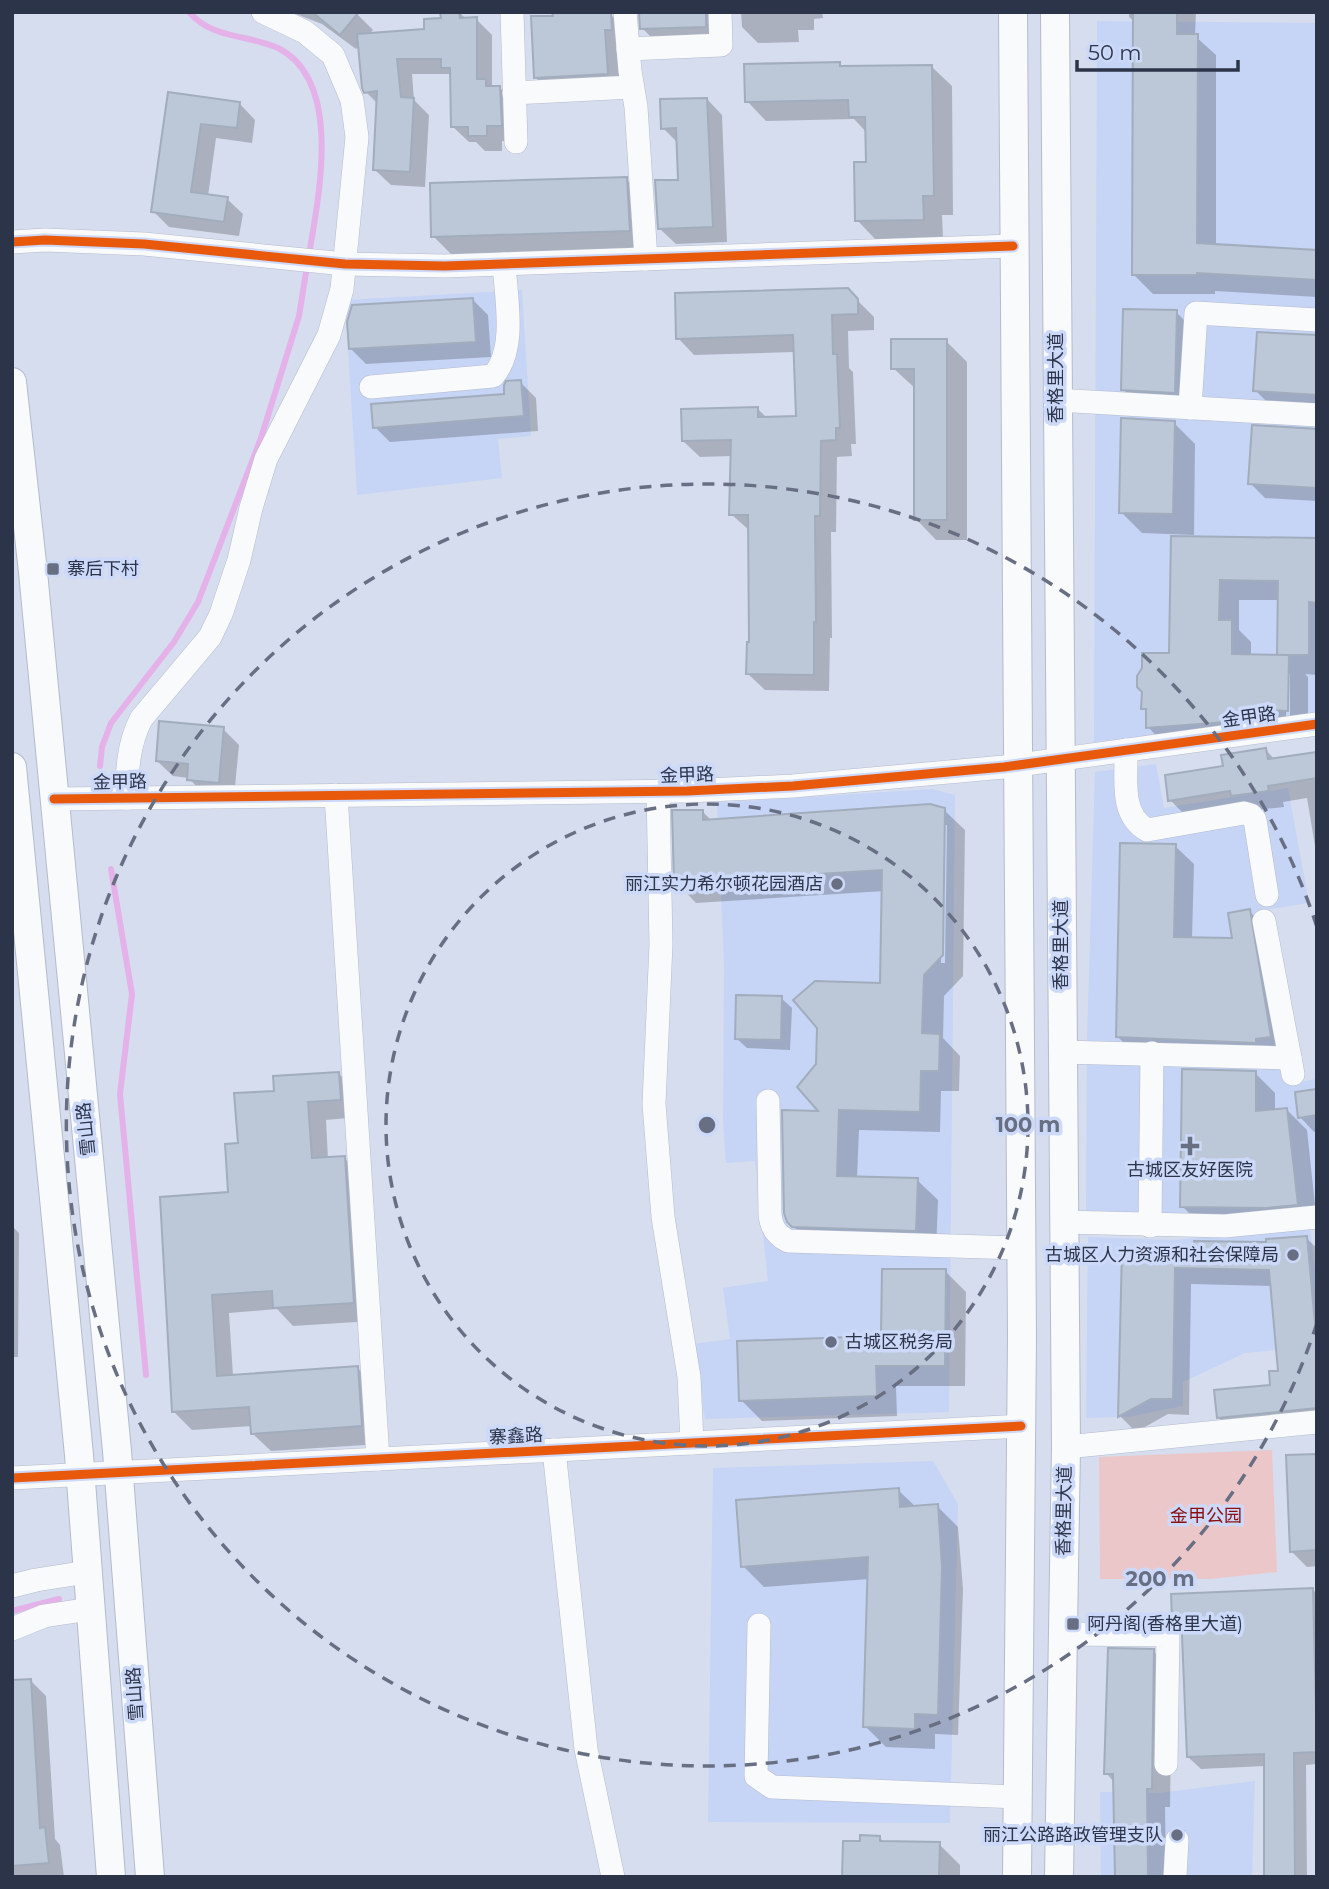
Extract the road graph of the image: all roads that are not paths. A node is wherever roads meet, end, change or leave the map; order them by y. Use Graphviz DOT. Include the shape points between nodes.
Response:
graph roads {
  1 [pos="263,12"];
  2 [pos="512,12"];
  3 [pos="625,12"];
  4 [pos="720,12"];
  5 [pos="1013,12"];
  6 [pos="1055,12"];
  7 [pos="628,48"];
  8 [pos="632,87"];
  9 [pos="514,93"];
  10 [pos="516,142"];
  11 [pos="12,242"];
  12 [pos="1013,246"];
  13 [pos="646,259"];
  14 [pos="345,264"];
  15 [pos="504,264"];
  16 [pos="1317,320"];
  17 [pos="12,382"];
  18 [pos="371,387"];
  19 [pos="1056,400"];
  20 [pos="1190,408"];
  21 [pos="1317,415"];
  22 [pos="1317,724"];
  23 [pos="1126,750"];
  24 [pos="1059,759"];
  25 [pos="1017,765"];
  26 [pos="12,767"];
  27 [pos="658,791"];
  28 [pos="336,795"];
  29 [pos="127,798"];
  30 [pos="54,799"];
  31 [pos="15,834"];
  32 [pos="1267,895"];
  33 [pos="1264,921"];
  34 [pos="1061,1052"];
  35 [pos="1152,1053"];
  36 [pos="768,1101"];
  37 [pos="1317,1217"];
  38 [pos="1063,1222"];
  39 [pos="1150,1226"];
  40 [pos="1021,1248"];
  41 [pos="1317,1422"];
  42 [pos="1021,1426"];
  43 [pos="692,1443"];
  44 [pos="1066,1447"];
  45 [pos="554,1450"];
  46 [pos="378,1459"];
  47 [pos="118,1472"];
  48 [pos="80,1474"];
  49 [pos="12,1478"];
  50 [pos="88,1572"];
  51 [pos="12,1586"];
  52 [pos="90,1609"];
  53 [pos="759,1625"];
  54 [pos="12,1629"];
  55 [pos="1061,1634"];
  56 [pos="1166,1765"];
  57 [pos="1018,1797"];
  58 [pos="1177,1840"];
  59 [pos="111,1877"];
  60 [pos="150,1877"];
  61 [pos="613,1877"];
  62 [pos="1017,1877"];
  63 [pos="1059,1877"];
  64 [pos="1175,1877"];
  1 -- 14 [label="street" via="289,22 334,54 352,100 357,136"];
  2 -- 9 [label="street"];
  3 -- 7 [label="street"];
  4 -- 7 [label="street" via="722,45"];
  5 -- 12 [label="main road"];
  6 -- 19 [label="main road, 香格里大道"];
  7 -- 8 [label="street"];
  8 -- 9 [label="street"];
  8 -- 13 [label="street"];
  9 -- 10 [label="street"];
  11 -- 14 [label="street" via="144,244"];
  12 -- 13 [label="street"];
  12 -- 25 [label="main road"];
  13 -- 15 [label="street"];
  14 -- 15 [label="street"];
  14 -- 29 [label="street" via="329,335 266,459 239,560 210,637 136,729 129,752"];
  15 -- 18 [label="street" via="508,342 493,376"];
  16 -- 20 [label="street" via="1196,313"];
  17 -- 30 [label="main road, 雪山路"];
  19 -- 20 [label="street"];
  19 -- 24 [label="main road, 香格里大道"];
  20 -- 21 [label="street"];
  22 -- 23 [label="street, 金甲路"];
  23 -- 24 [label="street, 金甲路"];
  23 -- 32 [label="street" via="1128,810 1147,830 1251,815"];
  24 -- 25 [label="street, 金甲路"];
  24 -- 34 [label="main road, 香格里大道"];
  25 -- 27 [label="street, 金甲路" via="793,786"];
  25 -- 40 [label="main road"];
  26 -- 31 [label="main road"];
  27 -- 28 [label="street, 金甲路"];
  27 -- 43 [label="street" via="661,944 654,1104 663,1217 689,1377"];
  28 -- 29 [label="street, 金甲路"];
  28 -- 46 [label="street"];
  29 -- 30 [label="street, 金甲路"];
  30 -- 47 [label="main road, 雪山路"];
  31 -- 48 [label="main road"];
  33 -- 35 [label="street" via="1292,1065"];
  34 -- 35 [label="street"];
  34 -- 38 [label="main road, 香格里大道"];
  35 -- 39 [label="street"];
  36 -- 40 [label="street" via="770,1214 782,1238"];
  37 -- 39 [label="street" via="1225,1226"];
  38 -- 39 [label="street"];
  38 -- 44 [label="main road, 香格里大道"];
  40 -- 42 [label="main road"];
  41 -- 44 [label="street"];
  42 -- 43 [label="street, 寨鑫路"];
  42 -- 57 [label="main road"];
  43 -- 45 [label="street, 寨鑫路"];
  44 -- 55 [label="main road, 香格里大道"];
  45 -- 46 [label="street, 寨鑫路"];
  45 -- 61 [label="street" via="586,1749"];
  46 -- 47 [label="street, 寨鑫路"];
  47 -- 48 [label="street, 寨鑫路"];
  47 -- 60 [label="main road, 雪山路"];
  48 -- 49 [label="street, 寨鑫路"];
  48 -- 50 [label="main road"];
  50 -- 51 [label="street"];
  50 -- 52 [label="main road"];
  52 -- 54 [label="street" via="44,1616"];
  52 -- 59 [label="main road"];
  53 -- 57 [label="street" via="755,1776 772,1787"];
  55 -- 56 [label="street" via="1168,1635"];
  55 -- 63 [label="main road, 香格里大道"];
  57 -- 62 [label="main road"];
  58 -- 64 [label="street"];
}
